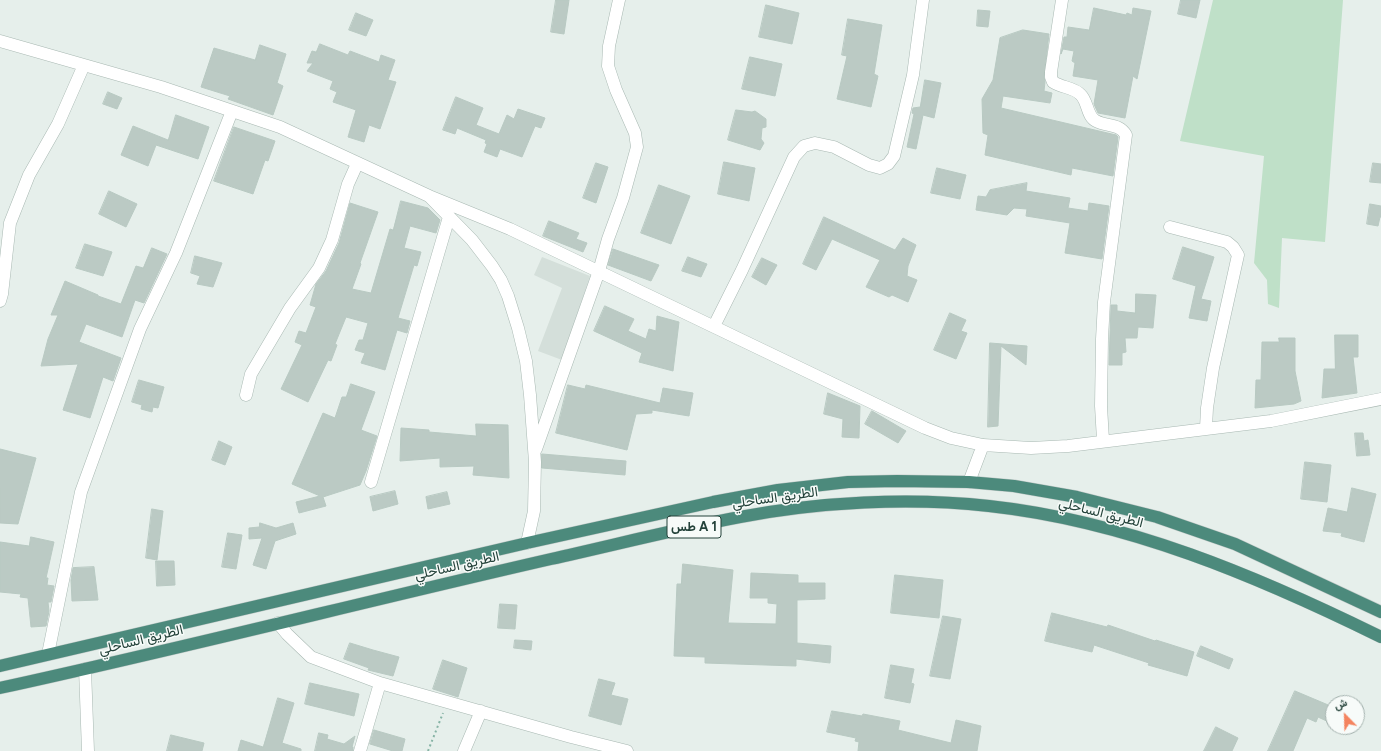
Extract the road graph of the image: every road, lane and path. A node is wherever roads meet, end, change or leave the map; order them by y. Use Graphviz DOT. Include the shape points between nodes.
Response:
graph roads {
  1 [pos="619,0"];
  2 [pos="923,0"];
  3 [pos="1062,0"];
  4 [pos="0,41"];
  5 [pos="84,65"];
  6 [pos="232,111"];
  7 [pos="357,164"];
  8 [pos="429,196"];
  9 [pos="449,216"];
  10 [pos="1170,227"];
  11 [pos="599,271"];
  12 [pos="0,301"];
  13 [pos="714,326"];
  14 [pos="246,395"];
  15 [pos="1381,399"];
  16 [pos="1206,428"];
  17 [pos="1103,440"];
  18 [pos="983,445"];
  19 [pos="535,454"];
  20 [pos="371,482"];
  21 [pos="969,482"];
  22 [pos="527,543"];
  23 [pos="1381,612"];
  24 [pos="278,623"];
  25 [pos="1381,637"];
  26 [pos="48,654"];
  27 [pos="0,666"];
  28 [pos="85,670"];
  29 [pos="380,683"];
  30 [pos="0,688"];
  31 [pos="447,701"];
  32 [pos="481,711"];
  33 [pos="608,749"];
  34 [pos="88,751"];
  35 [pos="360,751"];
  36 [pos="428,751"];
  37 [pos="464,751"];
  38 [pos="627,751"];
  1 -- 11 [label="street" via="609,46 608,66 635,133 636,147"];
  2 -- 13 [label="street" via="913,75 894,156 888,164 880,168 834,147 815,143 804,146 794,157"];
  3 -- 17 [label="street" via="1051,72 1053,82 1081,94 1094,121 1120,127 1126,135 1104,310 1101,406"];
  4 -- 5 [label="street"];
  5 -- 6 [label="street"];
  5 -- 12 [label="street" via="58,124 29,175 10,223"];
  6 -- 7 [label="street" via="280,127"];
  6 -- 26 [label="street" via="176,253 140,329 81,492"];
  7 -- 8 [label="street"];
  7 -- 14 [label="street" via="348,184 332,240 319,268 290,308 260,357 251,374"];
  8 -- 9 [label="street"];
  8 -- 11 [label="street" via="510,229"];
  9 -- 19 [label="street" via="492,266 508,296 526,361"];
  9 -- 20 [label="street"];
  10 -- 16 [label="street" via="1227,242 1238,255 1213,368"];
  11 -- 13 [label="street"];
  11 -- 19 [label="street"];
  13 -- 18 [label="street" via="925,428 951,438"];
  15 -- 16 [label="street" via="1271,421"];
  16 -- 17 [label="street"];
  17 -- 18 [label="street" via="1068,446 1031,448"];
  18 -- 21 [label="street"];
  19 -- 22 [label="street" via="534,512"];
  21 -- 22 [label="highway, الطريق الساحلي / طس A 1" via="848,482 778,490"];
  21 -- 23 [label="highway, الطريق الساحلي / طس A 1" via="1014,486 1077,497 1158,517 1235,544"];
  22 -- 26 [label="highway, الطريق الساحلي / طس A 1"];
  24 -- 25 [label="highway, الطريق الساحلي / طس A 1" via="741,517 812,507 925,502 1011,508 1082,521 1126,533 1275,586"];
  24 -- 28 [label="highway, الطريق الساحلي / طس A 1"];
  24 -- 29 [label="street" via="311,657"];
  26 -- 27 [label="highway, الطريق الساحلي / طس A 1"];
  28 -- 30 [label="highway, الطريق الساحلي / طس A 1"];
  28 -- 34 [label="street"];
  29 -- 31 [label="street"];
  29 -- 35 [label="street"];
  31 -- 32 [label="street"];
  31 -- 36 [label="path"];
  32 -- 33 [label="street"];
  32 -- 37 [label="street"];
  33 -- 38 [label="street"];
}
